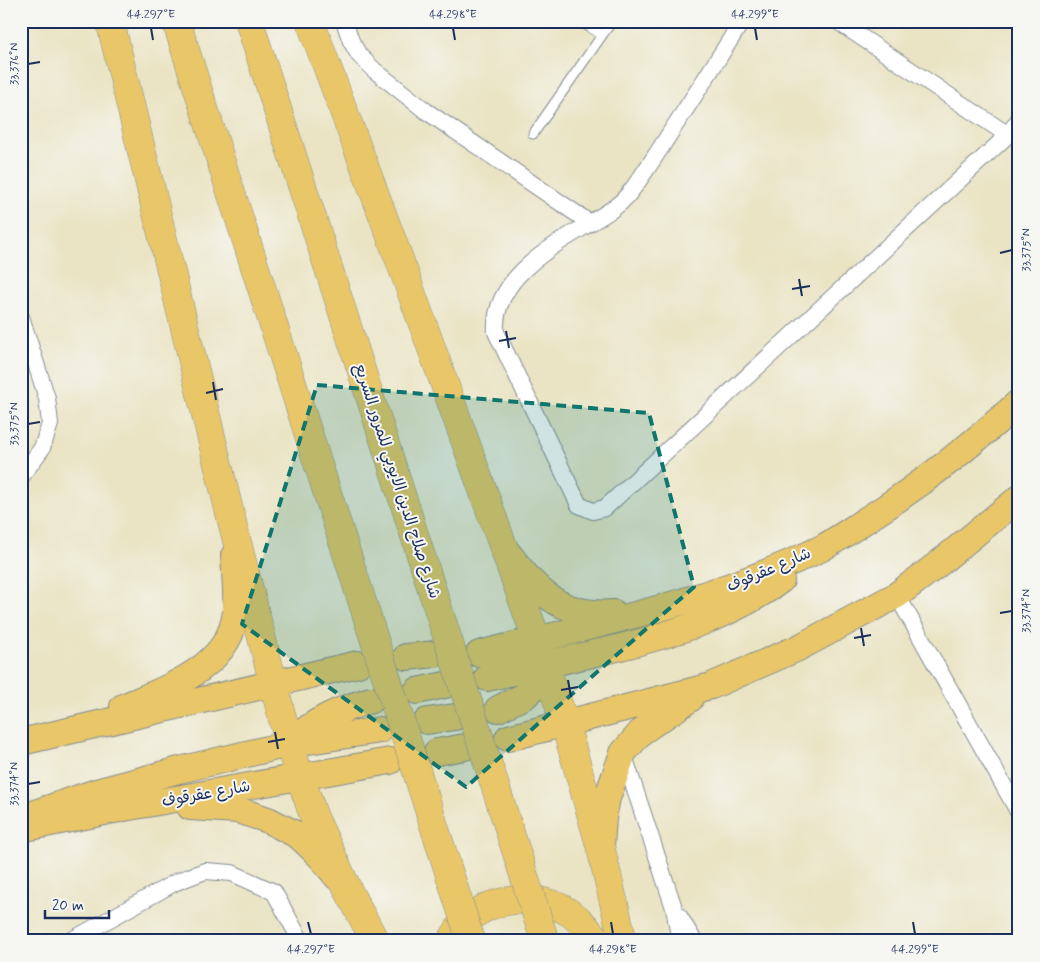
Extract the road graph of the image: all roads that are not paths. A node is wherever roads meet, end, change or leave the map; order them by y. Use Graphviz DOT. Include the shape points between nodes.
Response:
graph roads {
  1 [pos="110,21"];
  2 [pos="176,21"];
  3 [pos="249,21"];
  4 [pos="310,21"];
  5 [pos="344,21"];
  6 [pos="580,21"];
  7 [pos="612,21"];
  8 [pos="742,21"];
  9 [pos="836,21"];
  10 [pos="602,35"];
  11 [pos="1019,119"];
  12 [pos="533,134"];
  13 [pos="1008,136"];
  14 [pos="590,223"];
  15 [pos="21,317"];
  16 [pos="1019,402"];
  17 [pos="21,477"];
  18 [pos="1019,498"];
  19 [pos="232,518"];
  20 [pos="823,547"];
  21 [pos="504,548"];
  22 [pos="897,594"];
  23 [pos="657,609"];
  24 [pos="541,652"];
  25 [pos="435,654"];
  26 [pos="406,657"];
  27 [pos="358,664"];
  28 [pos="483,666"];
  29 [pos="274,684"];
  30 [pos="445,685"];
  31 [pos="711,686"];
  32 [pos="417,691"];
  33 [pos="371,700"];
  34 [pos="498,709"];
  35 [pos="455,717"];
  36 [pos="428,721"];
  37 [pos="565,724"];
  38 [pos="380,730"];
  39 [pos="57,734"];
  40 [pos="508,738"];
  41 [pos="21,742"];
  42 [pos="289,744"];
  43 [pos="465,747"];
  44 [pos="437,752"];
  45 [pos="622,753"];
  46 [pos="390,761"];
  47 [pos="299,777"];
  48 [pos="124,808"];
  49 [pos="1019,813"];
  50 [pos="21,818"];
  51 [pos="21,829"];
  52 [pos="601,850"];
  53 [pos="349,892"];
  54 [pos="674,908"];
  55 [pos="70,941"];
  56 [pos="301,941"];
  57 [pos="375,941"];
  58 [pos="452,941"];
  59 [pos="472,941"];
  60 [pos="545,941"];
  61 [pos="597,941"];
  62 [pos="623,941"];
  63 [pos="680,941"];
  64 [pos="694,941"];
  1 -- 19 [label="highway"];
  2 -- 59 [label="highway, bridge"];
  3 -- 60 [label="highway, شارع صلاح الدين الايوبي للمرور السريع, bridge"];
  4 -- 21 [label="highway"];
  5 -- 14 [label="street" via="351,42 374,70 426,111"];
  6 -- 10 [label="lane"];
  7 -- 10 [label="lane"];
  8 -- 14 [label="street" via="626,197"];
  9 -- 13 [label="street"];
  10 -- 12 [label="lane"];
  11 -- 13 [label="street"];
  13 -- 14 [label="street" via="605,508 592,511 579,505 496,332 495,321 502,299 520,273 550,248"];
  15 -- 17 [label="street" via="47,398 50,424 42,448"];
  16 -- 20 [label="main road, شارع عقرقوف" via="980,438 896,501"];
  18 -- 22 [label="main road" via="937,566"];
  19 -- 29 [label="highway"];
  19 -- 39 [label="main road" via="236,611 232,630 223,646 193,674"];
  20 -- 23 [label="main road, شارع عقرقوف" via="747,581"];
  20 -- 24 [label="main road" via="766,591 724,614 649,639"];
  21 -- 23 [label="main road" via="529,580 567,608 590,613"];
  21 -- 24 [label="highway"];
  22 -- 31 [label="main road" via="798,648"];
  22 -- 49 [label="street"];
  23 -- 24 [label="main road, شارع عقرقوف"];
  24 -- 28 [label="main road"];
  24 -- 34 [label="main road" via="543,678 526,695"];
  24 -- 37 [label="highway"];
  25 -- 26 [label="main road"];
  27 -- 29 [label="main road"];
  29 -- 39 [label="main road"];
  29 -- 42 [label="highway"];
  30 -- 32 [label="main road"];
  31 -- 37 [label="main road"];
  31 -- 45 [label="main road" via="641,732"];
  33 -- 42 [label="main road" via="321,719"];
  35 -- 36 [label="main road"];
  37 -- 40 [label="main road"];
  37 -- 52 [label="highway"];
  38 -- 42 [label="main road"];
  39 -- 41 [label="main road"];
  42 -- 47 [label="highway"];
  42 -- 50 [label="main road" via="96,792"];
  43 -- 44 [label="main road"];
  45 -- 52 [label="main road" via="605,804"];
  45 -- 54 [label="street"];
  46 -- 47 [label="main road, شارع عقرقوف"];
  47 -- 48 [label="main road, شارع عقرقوف"];
  47 -- 53 [label="highway"];
  48 -- 51 [label="main road, شارع عقرقوف"];
  48 -- 53 [label="main road" via="202,806 238,810 268,820 299,836"];
  52 -- 62 [label="highway"];
  53 -- 57 [label="highway"];
  54 -- 63 [label="street"];
  54 -- 64 [label="street"];
  55 -- 56 [label="street" via="176,882 205,871 232,873 274,892"];
  58 -- 61 [label="highway" via="462,924 479,911 522,899 552,904 570,913"];
}
